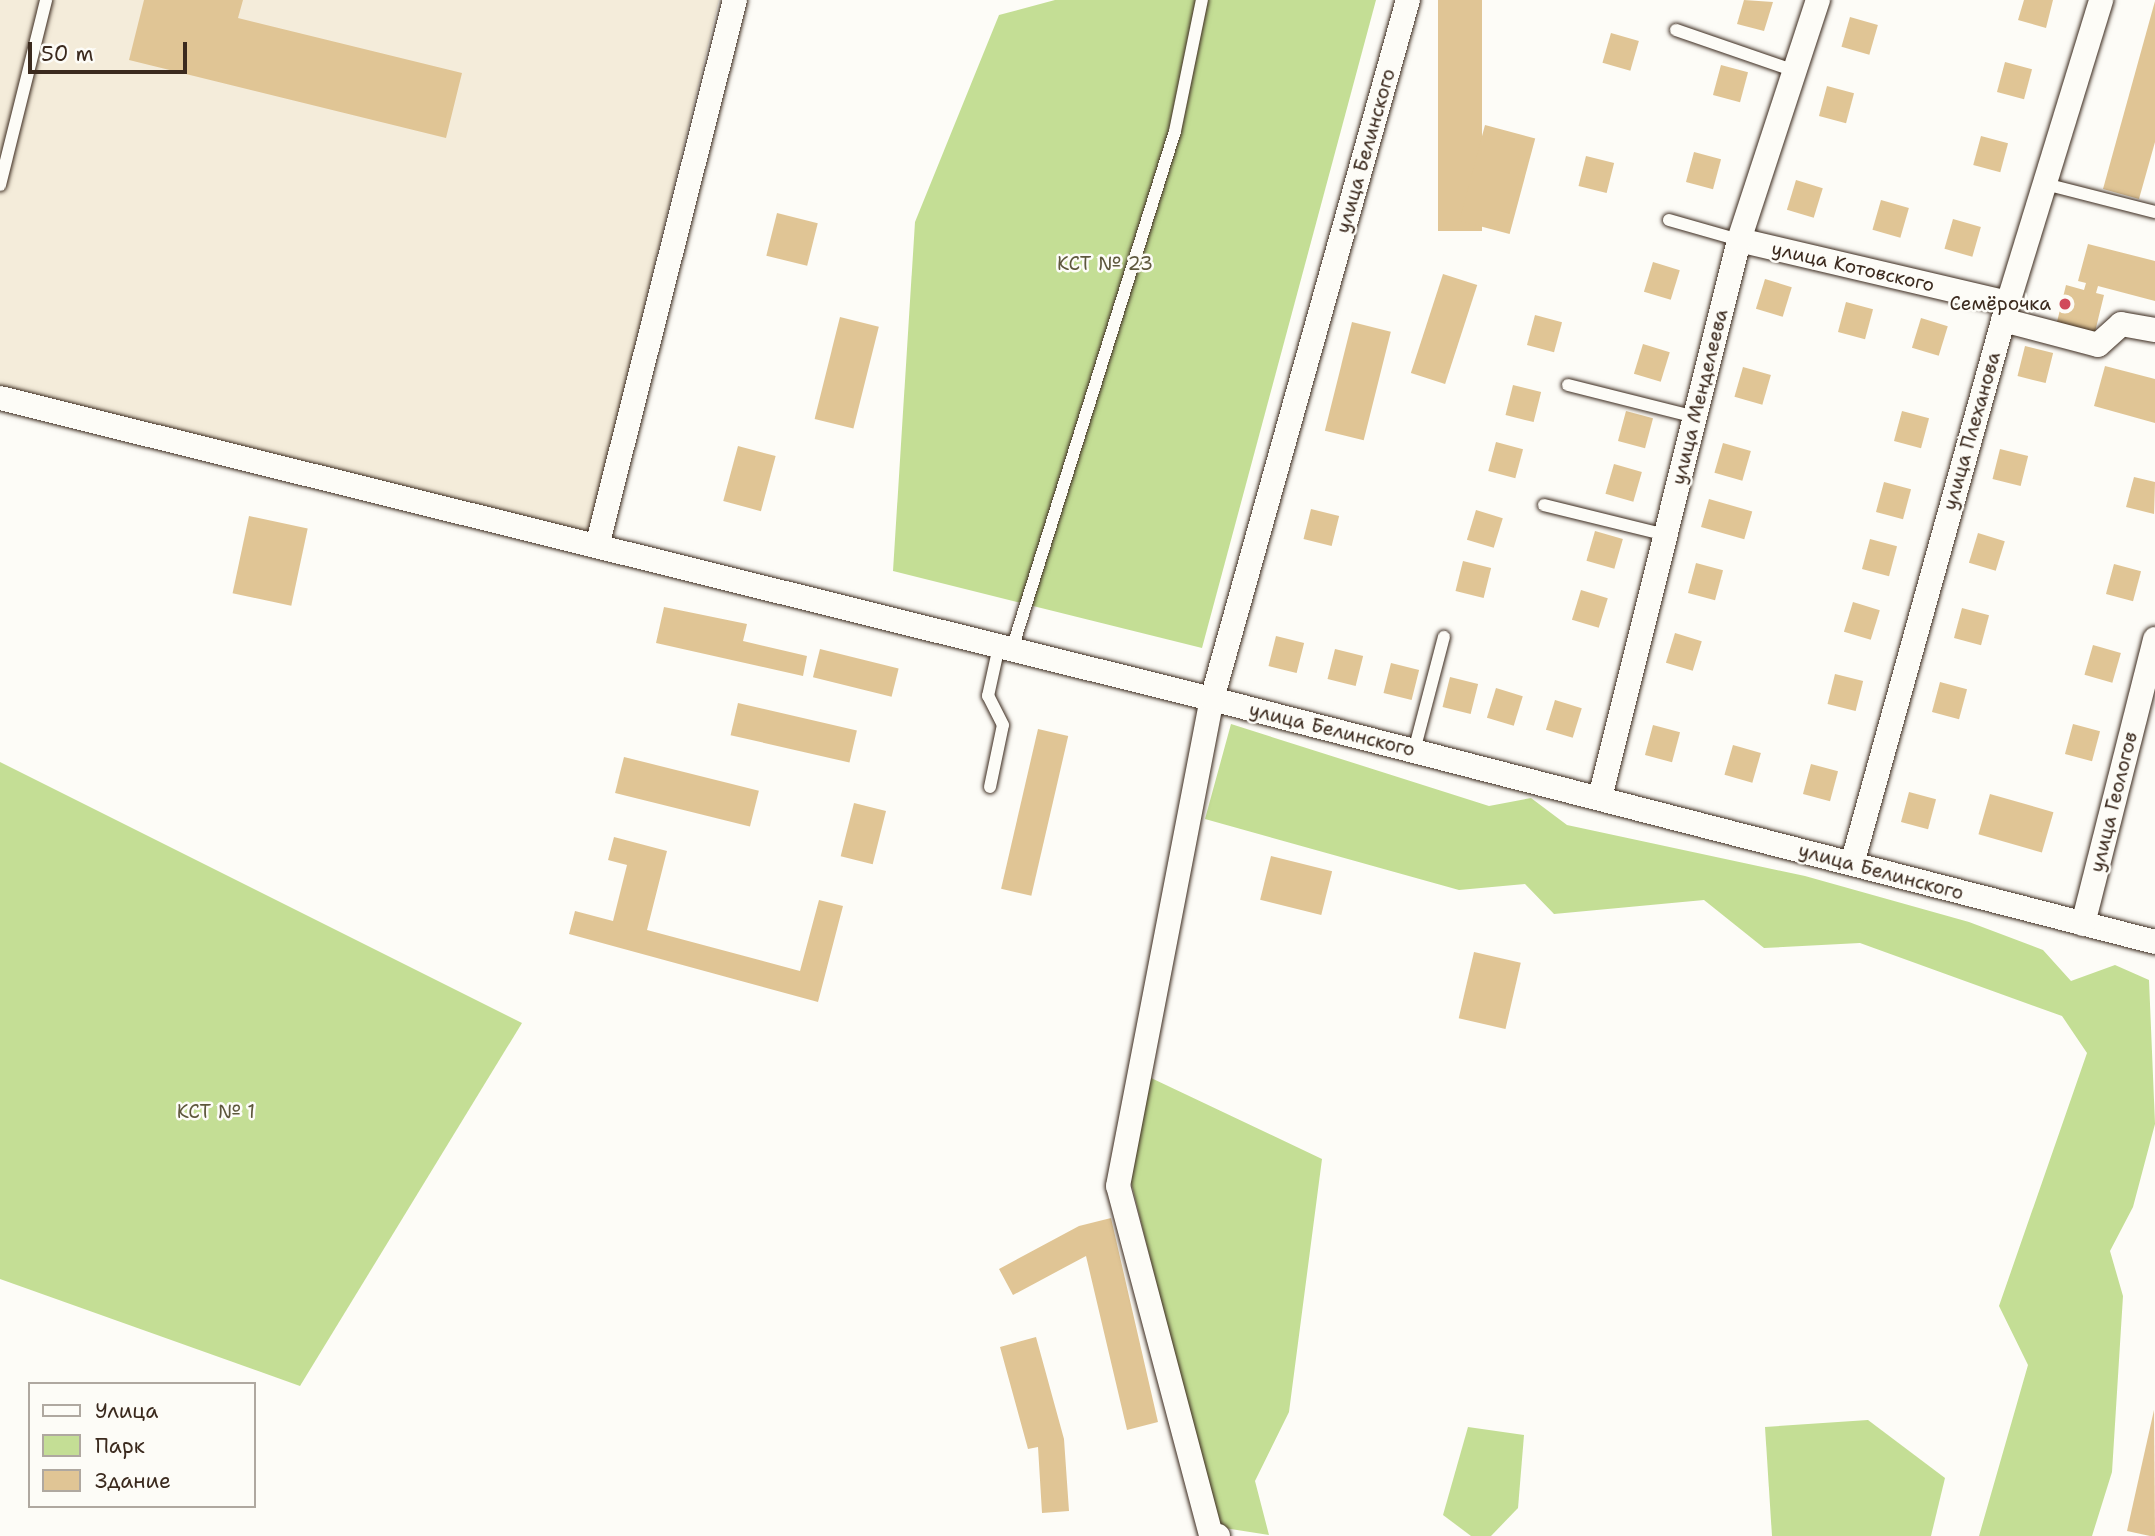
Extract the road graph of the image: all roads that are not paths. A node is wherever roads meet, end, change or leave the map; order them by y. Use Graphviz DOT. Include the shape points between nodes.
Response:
graph roads {
  1 [pos="46,0"];
  2 [pos="735,0"];
  3 [pos="1202,0"];
  4 [pos="1408,0"];
  5 [pos="1818,0"];
  6 [pos="2101,0"];
  7 [pos="1676,30"];
  8 [pos="1795,71"];
  9 [pos="2045,184"];
  10 [pos="0,185"];
  11 [pos="2155,212"];
  12 [pos="1669,220"];
  13 [pos="1739,240"];
  14 [pos="2006,312"];
  15 [pos="2155,330"];
  16 [pos="1568,385"];
  17 [pos="0,398"];
  18 [pos="1695,417"];
  19 [pos="1544,505"];
  20 [pos="1666,535"];
  21 [pos="597,546"];
  22 [pos="1444,637"];
  23 [pos="2155,639"];
  24 [pos="1005,647"];
  25 [pos="1212,699"];
  26 [pos="1414,751"];
  27 [pos="990,787"];
  28 [pos="1600,798"];
  29 [pos="1852,864"];
  30 [pos="2083,924"];
  31 [pos="2155,942"];
  32 [pos="1214,1535"];
  1 -- 10 [label="lane"];
  2 -- 21 [label="street"];
  3 -- 24 [label="lane" via="1175,131"];
  4 -- 25 [label="street, улица Белинского"];
  5 -- 8 [label="street, улица Менделеева"];
  6 -- 9 [label="street, улица Плеханова"];
  7 -- 8 [label="lane"];
  8 -- 13 [label="street, улица Менделеева"];
  9 -- 11 [label="lane"];
  9 -- 14 [label="street, улица Плеханова"];
  12 -- 13 [label="lane"];
  13 -- 14 [label="street, улица Котовского"];
  13 -- 18 [label="street, улица Менделеева"];
  14 -- 15 [label="street, улица Котовского" via="2098,345 2121,324"];
  14 -- 29 [label="street, улица Плеханова"];
  16 -- 18 [label="lane"];
  17 -- 21 [label="street"];
  18 -- 20 [label="street, улица Менделеева"];
  19 -- 20 [label="lane"];
  20 -- 28 [label="street, улица Менделеева"];
  21 -- 24 [label="street"];
  22 -- 26 [label="lane"];
  23 -- 30 [label="street, улица Геологов"];
  24 -- 25 [label="street"];
  24 -- 27 [label="lane" via="988,696 1003,725"];
  25 -- 26 [label="street, улица Белинского"];
  25 -- 32 [label="street" via="1118,1186"];
  26 -- 28 [label="street, улица Белинского"];
  28 -- 29 [label="street, улица Белинского"];
  29 -- 30 [label="street, улица Белинского"];
  30 -- 31 [label="street, улица Белинского"];
}
